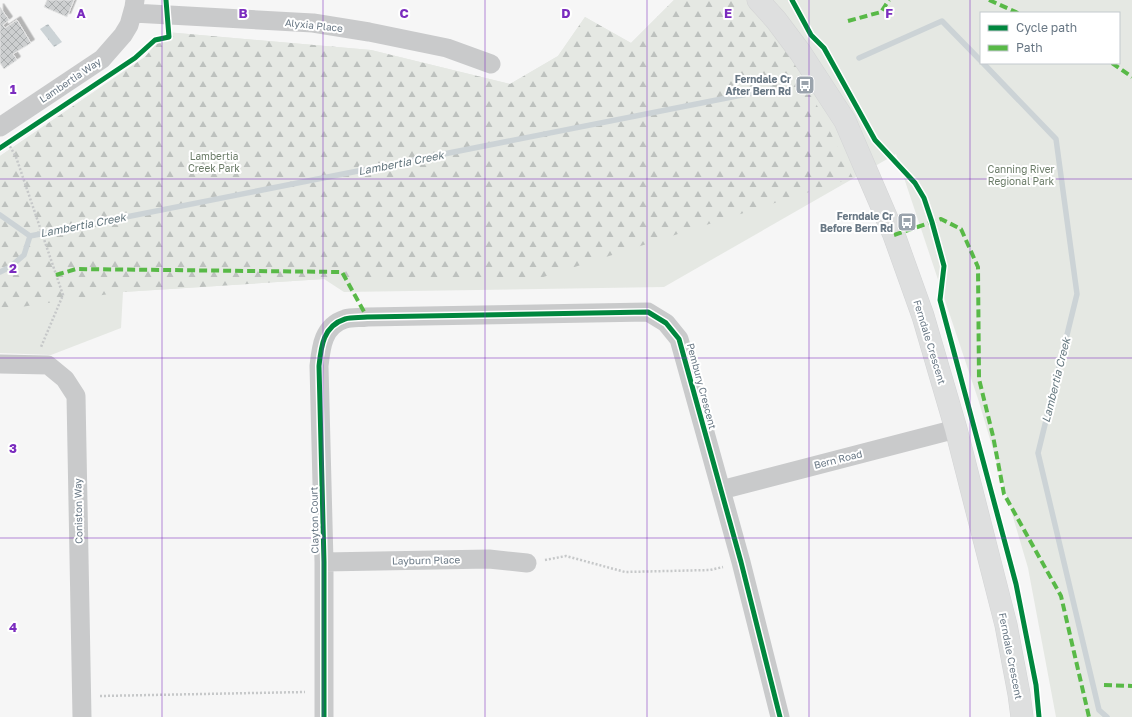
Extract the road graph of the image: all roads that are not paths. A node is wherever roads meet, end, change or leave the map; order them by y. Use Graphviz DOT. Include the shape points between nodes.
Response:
graph roads {
  1 [pos="758,0"];
  2 [pos="134,7"];
  3 [pos="491,64"];
  4 [pos="6,138"];
  5 [pos="332,326"];
  6 [pos="0,364"];
  7 [pos="956,429"];
  8 [pos="721,490"];
  9 [pos="324,562"];
  10 [pos="527,563"];
  11 [pos="82,717"];
  12 [pos="324,717"];
  13 [pos="780,717"];
  14 [pos="1022,717"];
  1 -- 7 [label="street, Ferndale Crescent" via="800,52 845,121 894,235 923,316"];
  2 -- 3 [label="street, Alyxia Place" via="313,24 369,32 447,48"];
  2 -- 4 [label="street, Lambertia Way" via="123,35 102,60"];
  5 -- 8 [label="street, Pembury Crescent" via="345,320 367,317 648,312 666,323 679,339"];
  5 -- 9 [label="street, Clayton Court" via="324,336 319,366"];
  6 -- 11 [label="street, Coniston Way" via="48,365 65,379 76,396"];
  7 -- 8 [label="street, Bern Road"];
  7 -- 14 [label="street, Ferndale Crescent" via="1006,625"];
  8 -- 13 [label="street, Pembury Crescent"];
  9 -- 10 [label="street, Layburn Place" via="489,559"];
  9 -- 12 [label="street, Clayton Court"];
}
